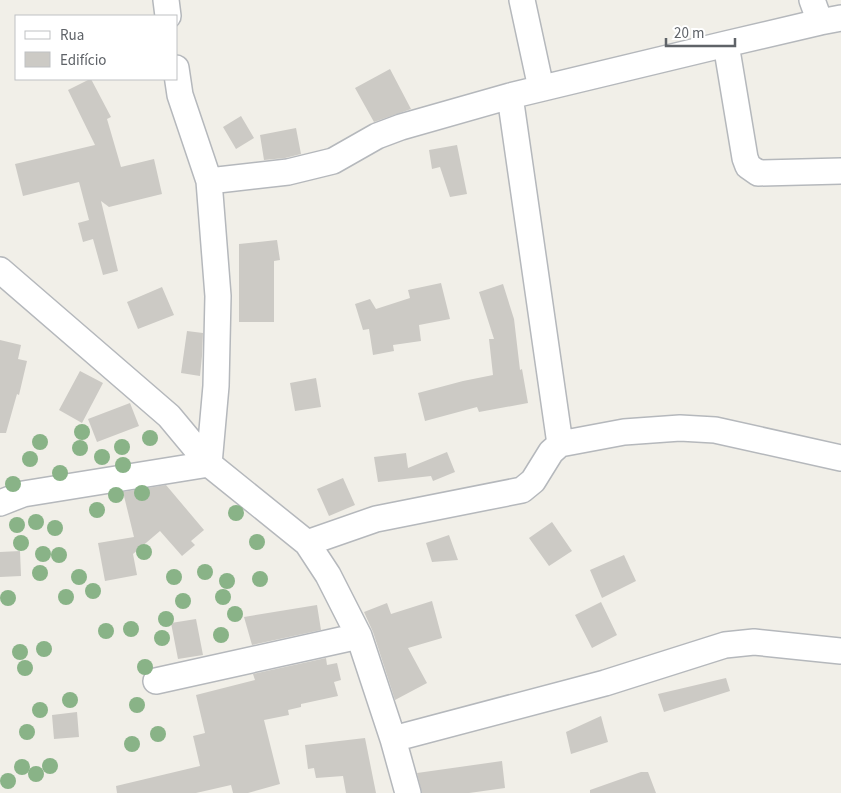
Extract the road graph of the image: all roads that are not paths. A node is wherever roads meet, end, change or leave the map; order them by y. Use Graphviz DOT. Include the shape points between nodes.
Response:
graph roads {
  1 [pos="166,0"];
  2 [pos="522,0"];
  3 [pos="824,13"];
  4 [pos="168,15"];
  5 [pos="726,44"];
  6 [pos="178,80"];
  7 [pos="542,88"];
  8 [pos="510,96"];
  9 [pos="841,172"];
  10 [pos="209,181"];
  11 [pos="0,270"];
  12 [pos="560,444"];
  13 [pos="841,458"];
  14 [pos="209,464"];
  15 [pos="0,503"];
  16 [pos="306,543"];
  17 [pos="359,636"];
  18 [pos="841,651"];
  19 [pos="156,680"];
  20 [pos="392,739"];
  21 [pos="408,793"];
  1 -- 4 [label="street"];
  2 -- 7 [label="street"];
  3 -- 5 [label="street"];
  5 -- 7 [label="street"];
  5 -- 9 [label="street" via="748,166 758,173"];
  6 -- 10 [label="street" via="180,96"];
  7 -- 8 [label="street"];
  8 -- 10 [label="street" via="401,127 377,136 333,161 288,172"];
  8 -- 12 [label="street"];
  10 -- 14 [label="street" via="218,296 216,386"];
  11 -- 14 [label="street" via="169,416"];
  12 -- 13 [label="street" via="624,432 680,428 714,430"];
  12 -- 16 [label="street" via="551,452 533,481 522,490 376,519"];
  14 -- 15 [label="street" via="23,494"];
  14 -- 16 [label="street"];
  16 -- 17 [label="street" via="328,575"];
  17 -- 19 [label="street"];
  17 -- 20 [label="street"];
  18 -- 20 [label="street" via="754,642 725,645 605,683"];
  20 -- 21 [label="street"];
}
